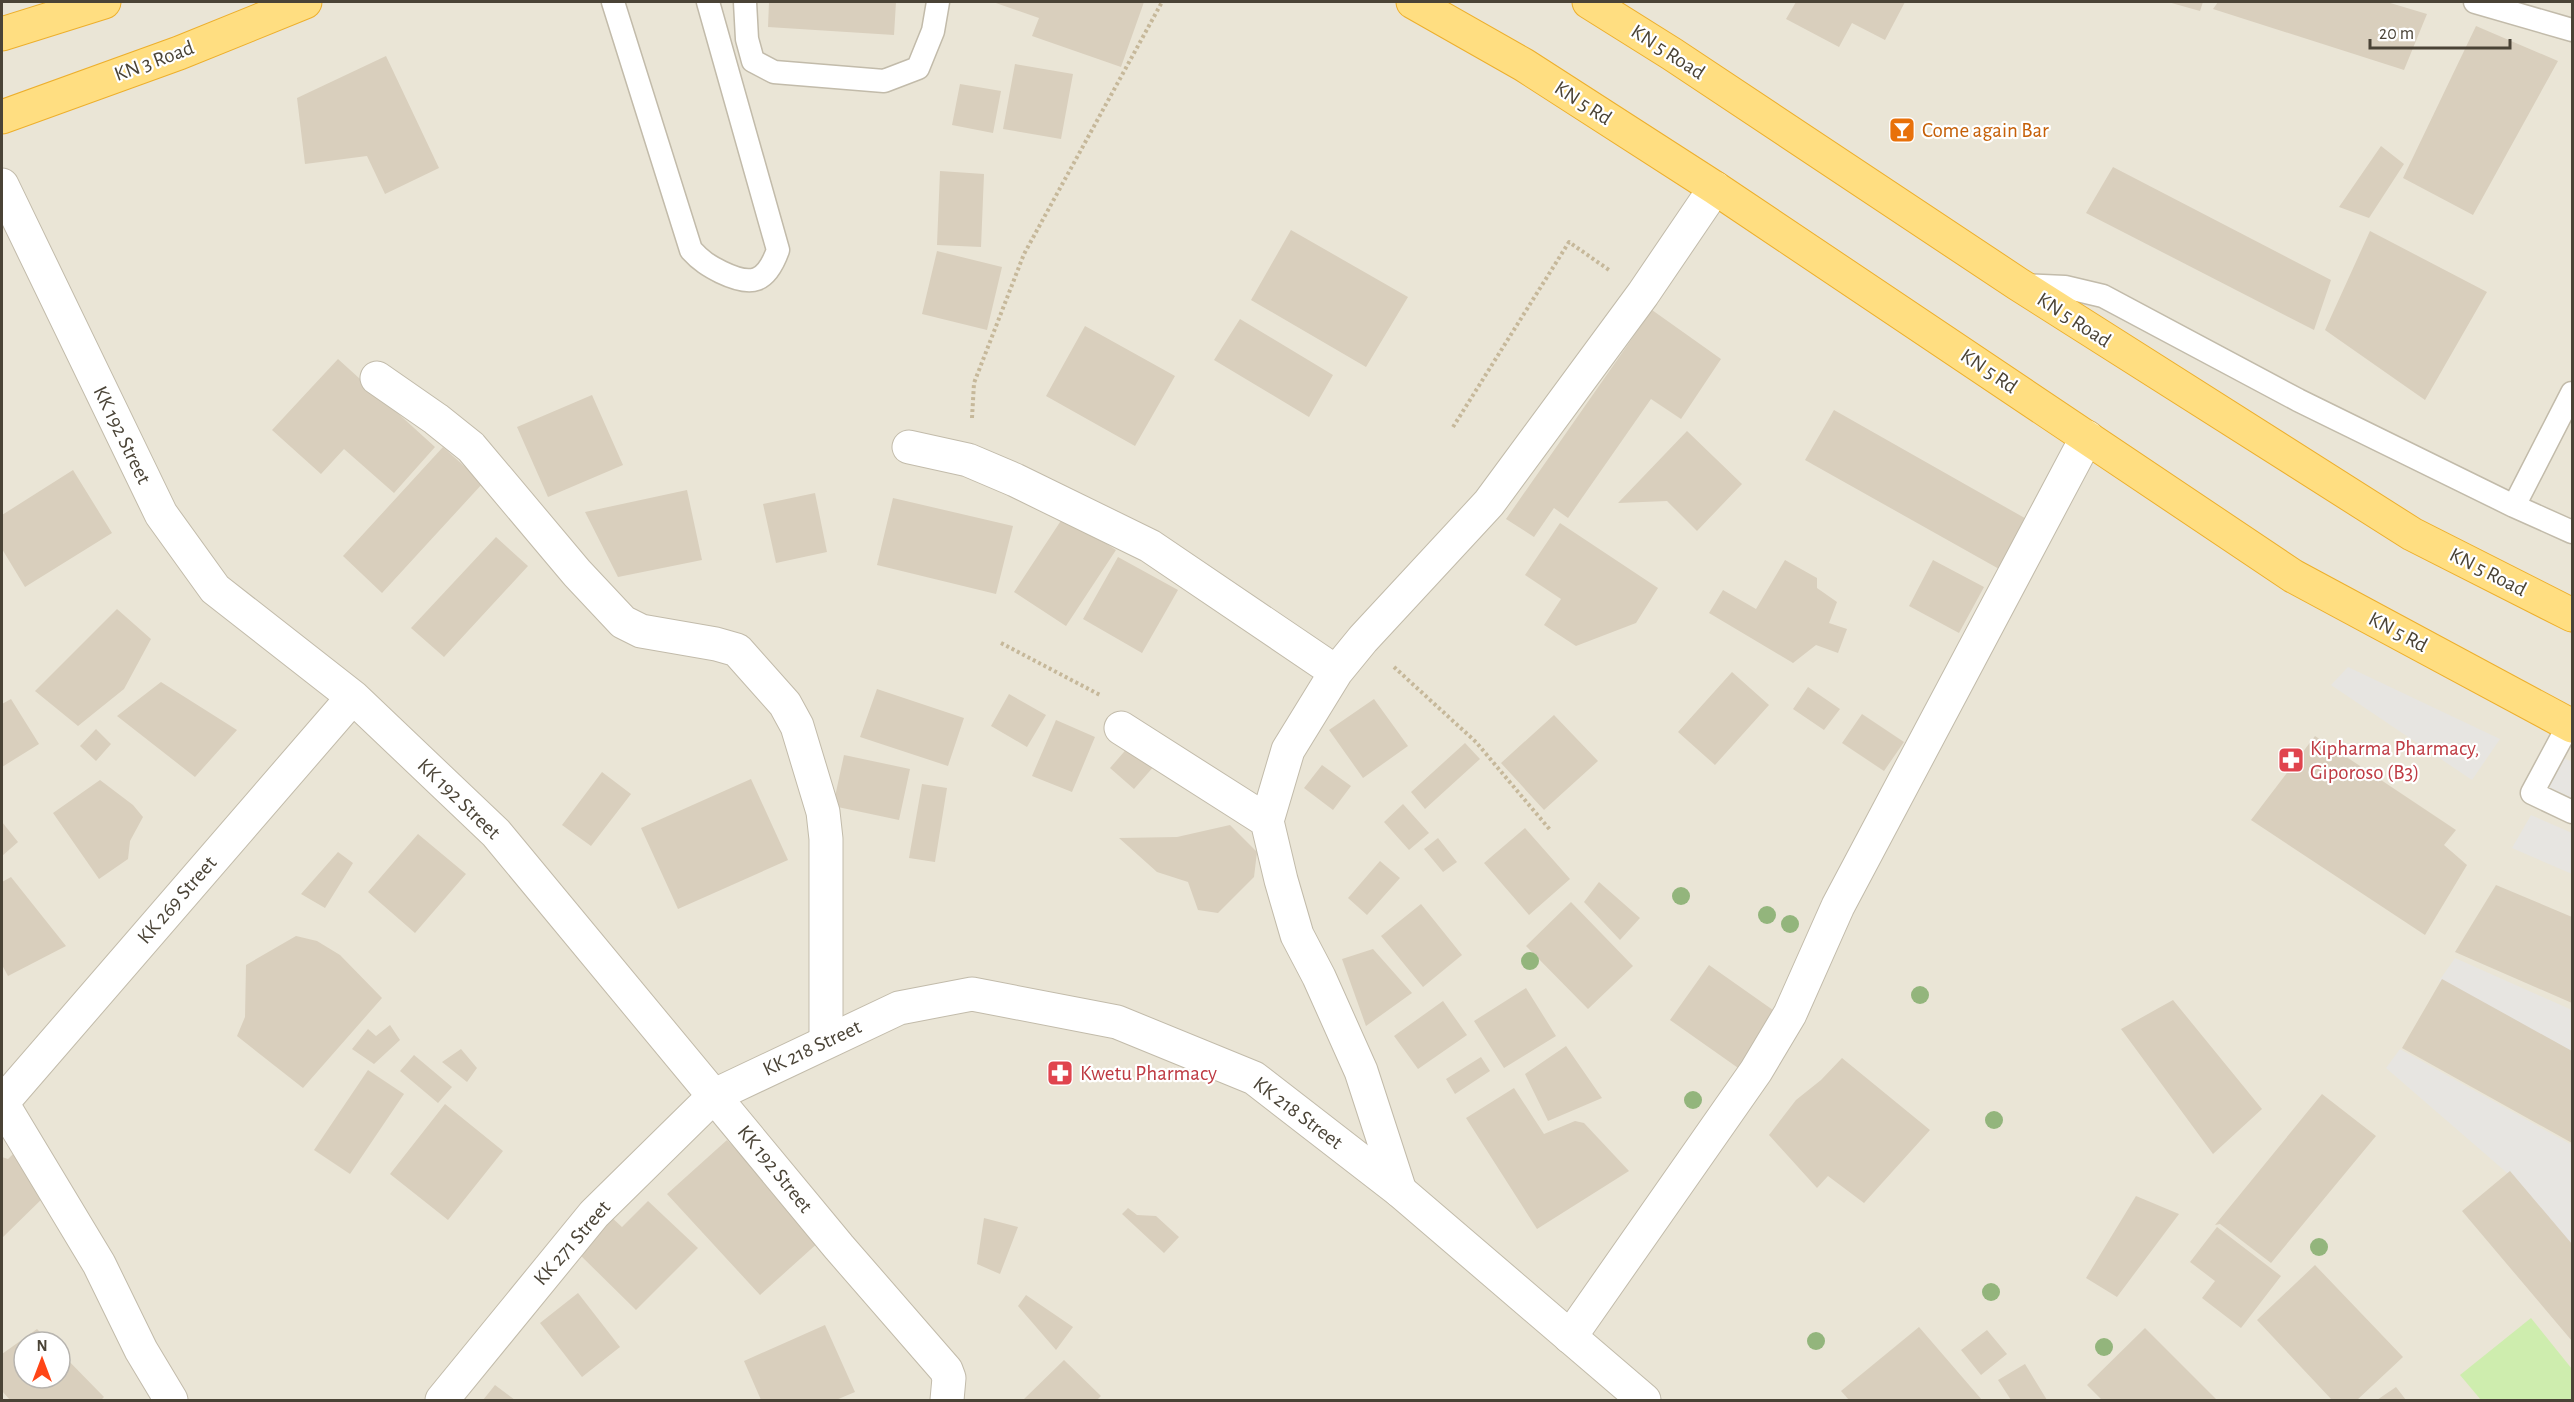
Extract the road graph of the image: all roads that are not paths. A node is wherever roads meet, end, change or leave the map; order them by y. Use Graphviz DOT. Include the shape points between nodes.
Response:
graph roads {
  1 [pos="100,2"];
  2 [pos="305,2"];
  3 [pos="613,2"];
  4 [pos="708,2"];
  5 [pos="745,2"];
  6 [pos="938,2"];
  7 [pos="1413,2"];
  8 [pos="1589,2"];
  9 [pos="2475,2"];
  10 [pos="2572,30"];
  11 [pos="2,34"];
  12 [pos="2,117"];
  13 [pos="2,185"];
  14 [pos="1714,188"];
  15 [pos="2019,284"];
  16 [pos="376,378"];
  17 [pos="2572,393"];
  18 [pos="2564,426"];
  19 [pos="2087,436"];
  20 [pos="909,447"];
  21 [pos="2514,506"];
  22 [pos="2572,532"];
  23 [pos="2572,615"];
  24 [pos="1336,672"];
  25 [pos="353,697"];
  26 [pos="2571,725"];
  27 [pos="1121,728"];
  28 [pos="2572,812"];
  29 [pos="1267,821"];
  30 [pos="826,1041"];
  31 [pos="715,1095"];
  32 [pos="2,1103"];
  33 [pos="1400,1191"];
  34 [pos="1570,1337"];
  35 [pos="171,1401"];
  36 [pos="442,1401"];
  37 [pos="947,1401"];
  38 [pos="1644,1401"];
  1 -- 11 [label="highway"];
  2 -- 12 [label="highway, KN 3 Road"];
  3 -- 4 [label="lane" via="691,250 701,262 741,282 760,279 772,267 778,250"];
  5 -- 6 [label="lane" via="753,61 774,72 884,81 918,68 933,32"];
  7 -- 14 [label="highway, KN 5 Rd" via="1524,65"];
  8 -- 15 [label="highway, KN 5 Road"];
  9 -- 10 [label="lane"];
  13 -- 25 [label="street, KK 192 Street" via="161,514 215,590"];
  14 -- 19 [label="highway, KN 5 Rd"];
  14 -- 24 [label="street" via="1643,294 1489,503"];
  15 -- 21 [label="lane" via="2065,287 2103,296 2298,400"];
  15 -- 23 [label="highway, KN 5 Road" via="2412,534"];
  16 -- 30 [label="street" via="471,447 622,622 641,631 737,650 785,704 796,726 823,812"];
  17 -- 18 [label="lane"];
  18 -- 21 [label="lane"];
  19 -- 26 [label="highway, KN 5 Rd" via="2293,576"];
  19 -- 34 [label="street" via="1838,906 1790,1014 1756,1071"];
  20 -- 24 [label="street" via="968,460 1150,546"];
  21 -- 22 [label="lane"];
  24 -- 29 [label="street" via="1288,750"];
  25 -- 31 [label="street, KK 192 Street" via="496,833"];
  25 -- 32 [label="street, KK 269 Street"];
  26 -- 28 [label="lane" via="2532,793"];
  27 -- 29 [label="street"];
  29 -- 33 [label="street" via="1297,935 1361,1071"];
  30 -- 31 [label="street, KK 218 Street"];
  30 -- 33 [label="street, KK 218 Street" via="899,1008 972,994 1118,1022 1254,1078"];
  31 -- 36 [label="street, KK 271 Street" via="594,1214"];
  31 -- 37 [label="street, KK 192 Street" via="946,1370"];
  32 -- 35 [label="street" via="94,1256"];
  33 -- 34 [label="street, KK 218 Street"];
  34 -- 38 [label="street, KK 218 Street"];
}
